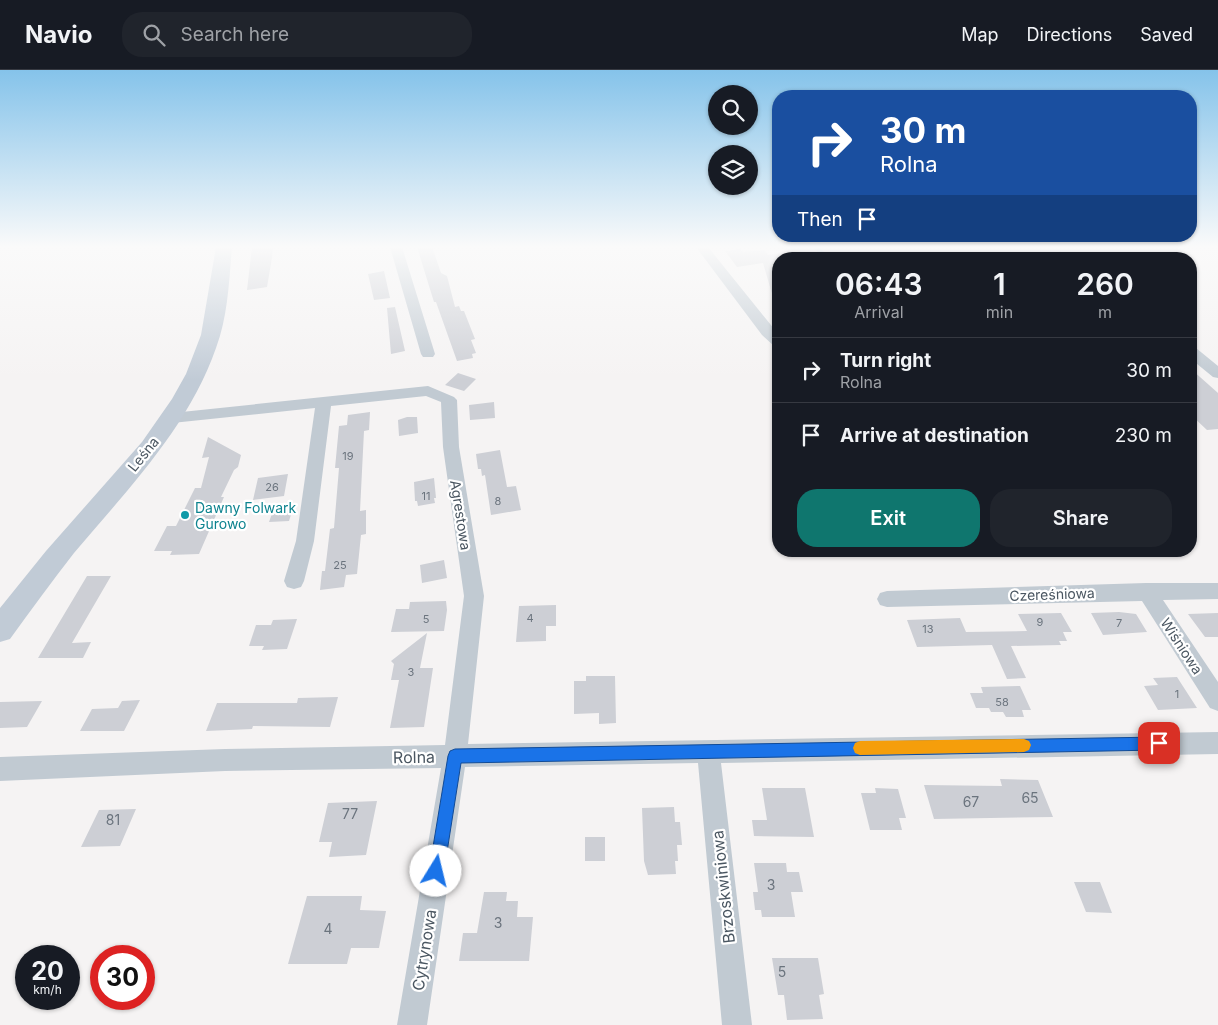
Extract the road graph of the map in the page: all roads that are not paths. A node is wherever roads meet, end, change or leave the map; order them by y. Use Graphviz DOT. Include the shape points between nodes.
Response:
graph roads {
  1 [pos="218,292"];
  2 [pos="409,292"];
  3 [pos="736,292"];
  4 [pos="767,332"];
  5 [pos="772,337"];
  6 [pos="428,354"];
  7 [pos="1197,356"];
  8 [pos="1218,374"];
  9 [pos="324,401"];
  10 [pos="172,418"];
  11 [pos="294,581"];
  12 [pos="1146,591"];
  13 [pos="1218,591"];
  14 [pos="887,599"];
  15 [pos="0,630"];
  16 [pos="1218,701"];
  17 [pos="1218,743"];
  18 [pos="708,750"];
  19 [pos="455,756"];
  20 [pos="0,770"];
  21 [pos="412,1025"];
  22 [pos="737,1025"];
  1 -- 10 [label="street, Leśna" via="208,347 194,382"];
  2 -- 6 [label="street"];
  3 -- 4 [label="street"];
  4 -- 5 [label="street"];
  7 -- 8 [label="street"];
  9 -- 10 [label="street, Agrestowa"];
  9 -- 11 [label="street" via="305,541"];
  9 -- 19 [label="street, Agrestowa" via="428,391 448,400 451,447 474,596"];
  10 -- 15 [label="street, Leśna"];
  12 -- 13 [label="street, Czereśniowa"];
  12 -- 14 [label="street, Czereśniowa"];
  12 -- 16 [label="street, Wiśniowa"];
  17 -- 18 [label="street, Rolna"];
  18 -- 19 [label="street, Rolna"];
  18 -- 22 [label="street, Brzoskwiniowa"];
  19 -- 20 [label="street, Rolna" via="225,760"];
  19 -- 21 [label="street, Cytrynowa"];
}
